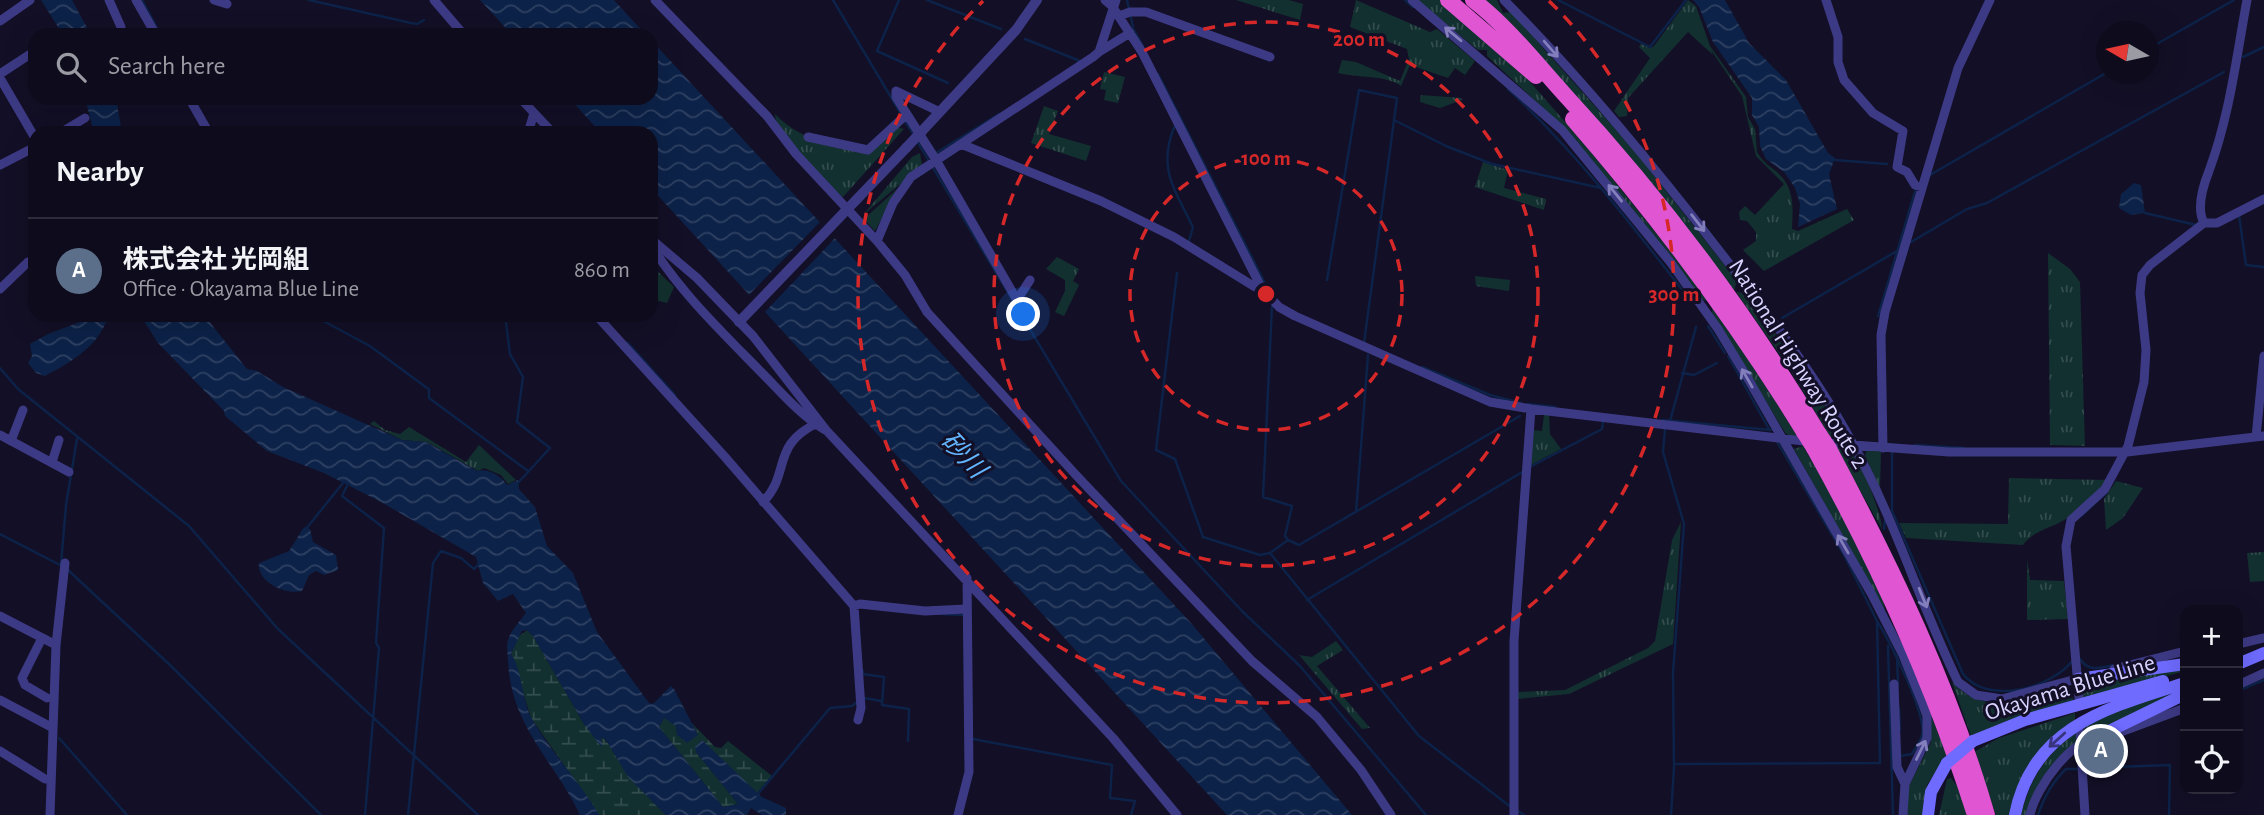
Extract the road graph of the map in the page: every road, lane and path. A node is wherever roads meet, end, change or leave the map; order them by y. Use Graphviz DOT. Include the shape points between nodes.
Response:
graph roads {
  1 [pos="30,0"];
  2 [pos="109,0"];
  3 [pos="214,0"];
  4 [pos="434,0"];
  5 [pos="655,0"];
  6 [pos="1037,0"];
  7 [pos="1412,0"];
  8 [pos="1448,0"];
  9 [pos="1463,0"];
  10 [pos="1826,0"];
  11 [pos="1990,0"];
  12 [pos="2247,0"];
  13 [pos="1505,1"];
  14 [pos="1111,2"];
  15 [pos="1475,2"];
  16 [pos="142,3"];
  17 [pos="227,4"];
  18 [pos="1128,11"];
  19 [pos="1502,12"];
  20 [pos="0,20"];
  21 [pos="121,27"];
  22 [pos="153,28"];
  23 [pos="458,28"];
  24 [pos="1130,33"];
  25 [pos="1099,50"];
  26 [pos="28,56"];
  27 [pos="1270,57"];
  28 [pos="0,76"];
  29 [pos="1537,77"];
  30 [pos="194,105"];
  31 [pos="527,105"];
  32 [pos="940,112"];
  33 [pos="534,113"];
  34 [pos="904,117"];
  35 [pos="85,118"];
  36 [pos="28,126"];
  37 [pos="73,126"];
  38 [pos="205,126"];
  39 [pos="529,126"];
  40 [pos="546,126"];
  41 [pos="808,137"];
  42 [pos="961,144"];
  43 [pos="28,151"];
  44 [pos="932,160"];
  45 [pos="0,165"];
  46 [pos="1919,186"];
  47 [pos="2264,198"];
  48 [pos="847,210"];
  49 [pos="2202,225"];
  50 [pos="877,240"];
  51 [pos="658,245"];
  52 [pos="658,256"];
  53 [pos="28,262"];
  54 [pos="658,266"];
  55 [pos="667,271"];
  56 [pos="1030,280"];
  57 [pos="1745,284"];
  58 [pos="1261,287"];
  59 [pos="0,289"];
  60 [pos="1735,290"];
  61 [pos="602,322"];
  62 [pos="740,322"];
  63 [pos="2264,356"];
  64 [pos="1531,409"];
  65 [pos="23,411"];
  66 [pos="818,422"];
  67 [pos="0,435"];
  68 [pos="2258,435"];
  69 [pos="1781,437"];
  70 [pos="59,440"];
  71 [pos="11,441"];
  72 [pos="1817,441"];
  73 [pos="1855,446"];
  74 [pos="1889,449"];
  75 [pos="2127,449"];
  76 [pos="52,462"];
  77 [pos="69,472"];
  78 [pos="764,500"];
  79 [pos="64,566"];
  80 [pos="967,579"];
  81 [pos="854,606"];
  82 [pos="966,609"];
  83 [pos="0,617"];
  84 [pos="42,638"];
  85 [pos="2264,638"];
  86 [pos="2243,643"];
  87 [pos="55,644"];
  88 [pos="2180,652"];
  89 [pos="2264,653"];
  90 [pos="2243,662"];
  91 [pos="2180,665"];
  92 [pos="2264,673"];
  93 [pos="2180,676"];
  94 [pos="2078,679"];
  95 [pos="2243,683"];
  96 [pos="1894,684"];
  97 [pos="2180,685"];
  98 [pos="2180,696"];
  99 [pos="47,698"];
  100 [pos="2079,698"];
  101 [pos="0,700"];
  102 [pos="2180,710"];
  103 [pos="858,720"];
  104 [pos="51,727"];
  105 [pos="2080,732"];
  106 [pos="2099,736"];
  107 [pos="2081,745"];
  108 [pos="0,751"];
  109 [pos="45,779"];
  110 [pos="1905,784"];
  111 [pos="1514,811"];
  112 [pos="50,815"];
  113 [pos="958,815"];
  114 [pos="1177,815"];
  115 [pos="1391,815"];
  116 [pos="1903,815"];
  117 [pos="1928,815"];
  118 [pos="1975,815"];
  119 [pos="1987,815"];
  120 [pos="2015,815"];
  121 [pos="2030,815"];
  122 [pos="2085,815"];
  1 -- 20 [label="street"];
  2 -- 21 [label="street"];
  3 -- 17 [label="street"];
  4 -- 23 [label="street"];
  5 -- 48 [label="street" via="766,116"];
  6 -- 32 [label="street" via="1016,30"];
  69 -- 7 [label="street, one-way" via="1708,306 1562,130 1483,53"];
  8 -- 29 [label="highway"];
  9 -- 29 [label="highway, National Highway Route 2"];
  10 -- 46 [label="street" via="1838,37 1844,80 1873,113 1903,131 1897,167"];
  11 -- 46 [label="street" via="1958,68"];
  12 -- 49 [label="street" via="2226,121 2204,184"];
  13 -- 19 [label="street"];
  13 -- 57 [label="street, one-way" via="1635,145"];
  14 -- 18 [label="street"];
  14 -- 25 [label="street"];
  15 -- 72 [label="highway, National Highway Route 2" via="1583,114 1691,241 1737,304"];
  16 -- 22 [label="street"];
  18 -- 24 [label="street"];
  18 -- 27 [label="street" via="1146,12"];
  24 -- 25 [label="street"];
  24 -- 58 [label="street"];
  25 -- 42 [label="street"];
  26 -- 28 [label="street"];
  28 -- 36 [label="street"];
  29 -- 72 [label="highway, National Highway Route 2" via="1681,252"];
  30 -- 38 [label="street"];
  31 -- 33 [label="street"];
  32 -- 34 [label="street" via="896,91"];
  32 -- 48 [label="street, bridge"];
  33 -- 39 [label="street"];
  33 -- 40 [label="street"];
  34 -- 41 [label="street" via="868,150"];
  34 -- 44 [label="street"];
  35 -- 37 [label="street"];
  42 -- 44 [label="street"];
  42 -- 58 [label="street" via="1101,201"];
  43 -- 45 [label="street"];
  44 -- 50 [label="street" via="902,188"];
  44 -- 56 [label="street" via="1017,300"];
  46 -- 74 [label="street" via="1881,335"];
  47 -- 49 [label="street" via="2217,223"];
  48 -- 50 [label="street"];
  48 -- 62 [label="street"];
  49 -- 75 [label="street" via="2142,275 2144,382"];
  50 -- 115 [label="street" via="927,312 1217,625 1317,718"];
  51 -- 62 [label="street"];
  52 -- 55 [label="street"];
  53 -- 59 [label="street"];
  54 -- 55 [label="street"];
  55 -- 66 [label="street" via="736,346"];
  57 -- 60 [label="street"];
  57 -- 73 [label="street"];
  58 -- 64 [label="street" via="1279,307 1364,348 1490,402"];
  61 -- 78 [label="street"];
  62 -- 66 [label="street"];
  63 -- 68 [label="street"];
  64 -- 69 [label="street"];
  64 -- 111 [label="street" via="1514,641"];
  65 -- 71 [label="street"];
  66 -- 78 [label="street" via="794,437 772,492"];
  66 -- 80 [label="street"];
  67 -- 71 [label="street"];
  68 -- 75 [label="street"];
  69 -- 73 [label="street"];
  110 -- 69 [label="street, one-way" via="1927,738 1922,702 1871,593"];
  70 -- 76 [label="street"];
  71 -- 76 [label="street"];
  72 -- 118 [label="highway, National Highway Route 2" via="1905,627"];
  72 -- 119 [label="highway, National Highway Route 2" via="1870,524 1916,622"];
  73 -- 74 [label="street"];
  73 -- 94 [label="street, one-way" via="1958,682 1976,695 1994,699"];
  74 -- 75 [label="street"];
  75 -- 94 [label="street" via="2105,489 2070,523 2066,546"];
  76 -- 77 [label="street"];
  78 -- 81 [label="street"];
  79 -- 87 [label="street"];
  80 -- 82 [label="street"];
  80 -- 114 [label="street"];
  81 -- 82 [label="street"];
  81 -- 103 [label="street" via="861,699"];
  82 -- 113 [label="street" via="969,772"];
  83 -- 84 [label="street"];
  84 -- 87 [label="street"];
  84 -- 99 [label="street" via="22,678 25,685"];
  85 -- 86 [label="street"];
  87 -- 104 [label="street"];
  88 -- 94 [label="street"];
  89 -- 90 [label="main road"];
  91 -- 94 [label="main road"];
  92 -- 95 [label="street"];
  93 -- 117 [label="main road, Okayama Blue Line, bridge" via="2025,720 1973,741 1947,763 1931,792"];
  94 -- 100 [label="street"];
  96 -- 110 [label="street" via="1898,767"];
  97 -- 120 [label="main road, Okayama Blue Line, one-way" via="2124,702 2075,725 2036,761 2024,782"];
  98 -- 106 [label="main road"];
  101 -- 104 [label="street"];
  102 -- 106 [label="street"];
  104 -- 112 [label="street"];
  105 -- 107 [label="street"];
  106 -- 107 [label="street"];
  107 -- 121 [label="street" via="2052,771"];
  107 -- 122 [label="street"];
  108 -- 109 [label="street"];
  110 -- 116 [label="street"];
}
